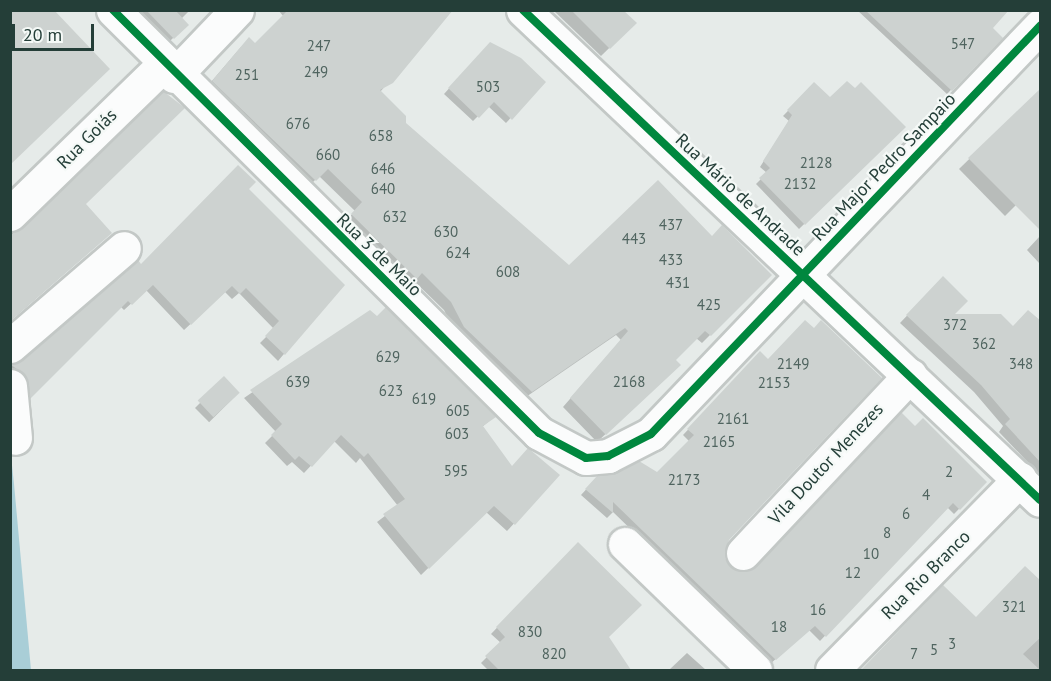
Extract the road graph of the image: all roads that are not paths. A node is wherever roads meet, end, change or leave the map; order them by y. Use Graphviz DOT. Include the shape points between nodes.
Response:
graph roads {
  1 [pos="112,10"];
  2 [pos="237,10"];
  3 [pos="523,10"];
  4 [pos="1041,26"];
  5 [pos="169,70"];
  6 [pos="10,214"];
  7 [pos="124,248"];
  8 [pos="802,275"];
  9 [pos="10,346"];
  10 [pos="910,375"];
  11 [pos="10,386"];
  12 [pos="651,434"];
  13 [pos="15,438"];
  14 [pos="1030,489"];
  15 [pos="625,544"];
  16 [pos="742,553"];
  17 [pos="754,670"];
  18 [pos="832,670"];
  1 -- 5 [label="street, Rua 3 de Maio"];
  2 -- 5 [label="street, Rua Goiás"];
  3 -- 8 [label="street, Rua Mário de Andrade"];
  4 -- 8 [label="street, Rua Major Pedro Sampaio"];
  5 -- 6 [label="street, Rua Goiás"];
  5 -- 12 [label="street, Rua 3 de Maio" via="539,433 586,458 609,456"];
  7 -- 9 [label="street"];
  8 -- 10 [label="street, Rua Mário de Andrade"];
  8 -- 12 [label="street, Rua Major Pedro Sampaio"];
  10 -- 14 [label="street, Rua Mário de Andrade"];
  10 -- 16 [label="street, Vila Doutor Menezes"];
  11 -- 13 [label="street"];
  14 -- 18 [label="street, Rua Rio Branco"];
  15 -- 17 [label="street"];
}
